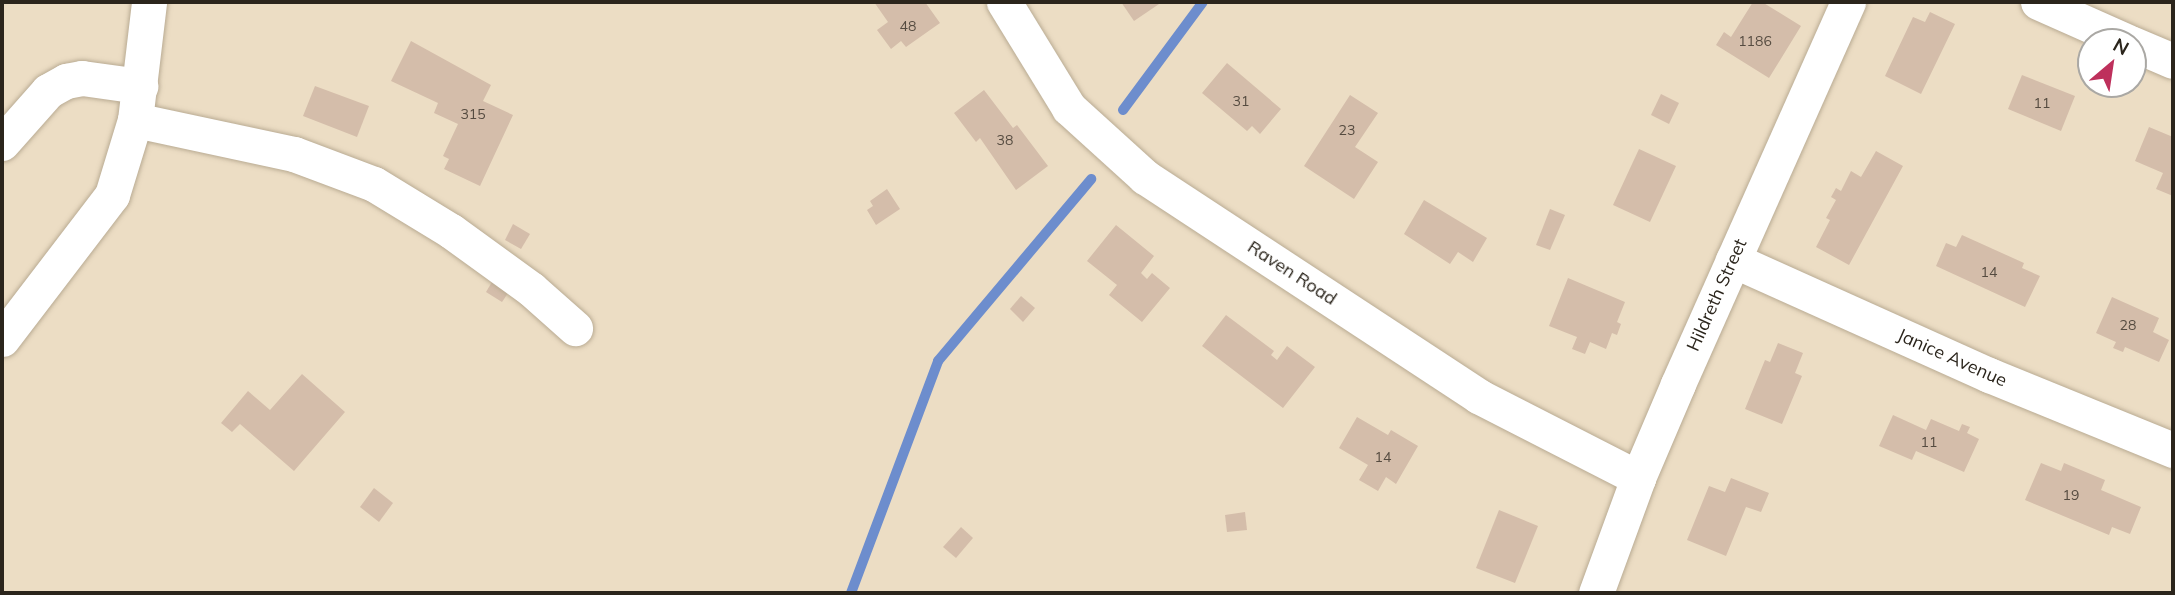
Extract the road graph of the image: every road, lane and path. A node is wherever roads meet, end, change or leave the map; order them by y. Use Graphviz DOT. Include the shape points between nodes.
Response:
graph roads {
  1 [pos="149,2"];
  2 [pos="1004,2"];
  3 [pos="1848,2"];
  4 [pos="2038,2"];
  5 [pos="2096,28"];
  6 [pos="2147,50"];
  7 [pos="2173,61"];
  8 [pos="138,103"];
  9 [pos="2,143"];
  10 [pos="1733,260"];
  11 [pos="575,328"];
  12 [pos="2,339"];
  13 [pos="2173,450"];
  14 [pos="1638,478"];
  15 [pos="1597,593"];
  1 -- 8 [label="street"];
  2 -- 14 [label="street, Raven Road" via="1069,108 1145,177 1478,396"];
  3 -- 10 [label="street, Hildreth Street"];
  4 -- 5 [label="street"];
  6 -- 7 [label="street"];
  8 -- 9 [label="street" via="82,78 66,81 48,91"];
  8 -- 11 [label="street" via="374,184 451,231 531,289"];
  8 -- 12 [label="street" via="112,195"];
  10 -- 13 [label="street, Janice Avenue" via="1989,375"];
  10 -- 14 [label="street, Hildreth Street"];
  14 -- 15 [label="street, Hildreth Street"];
}
